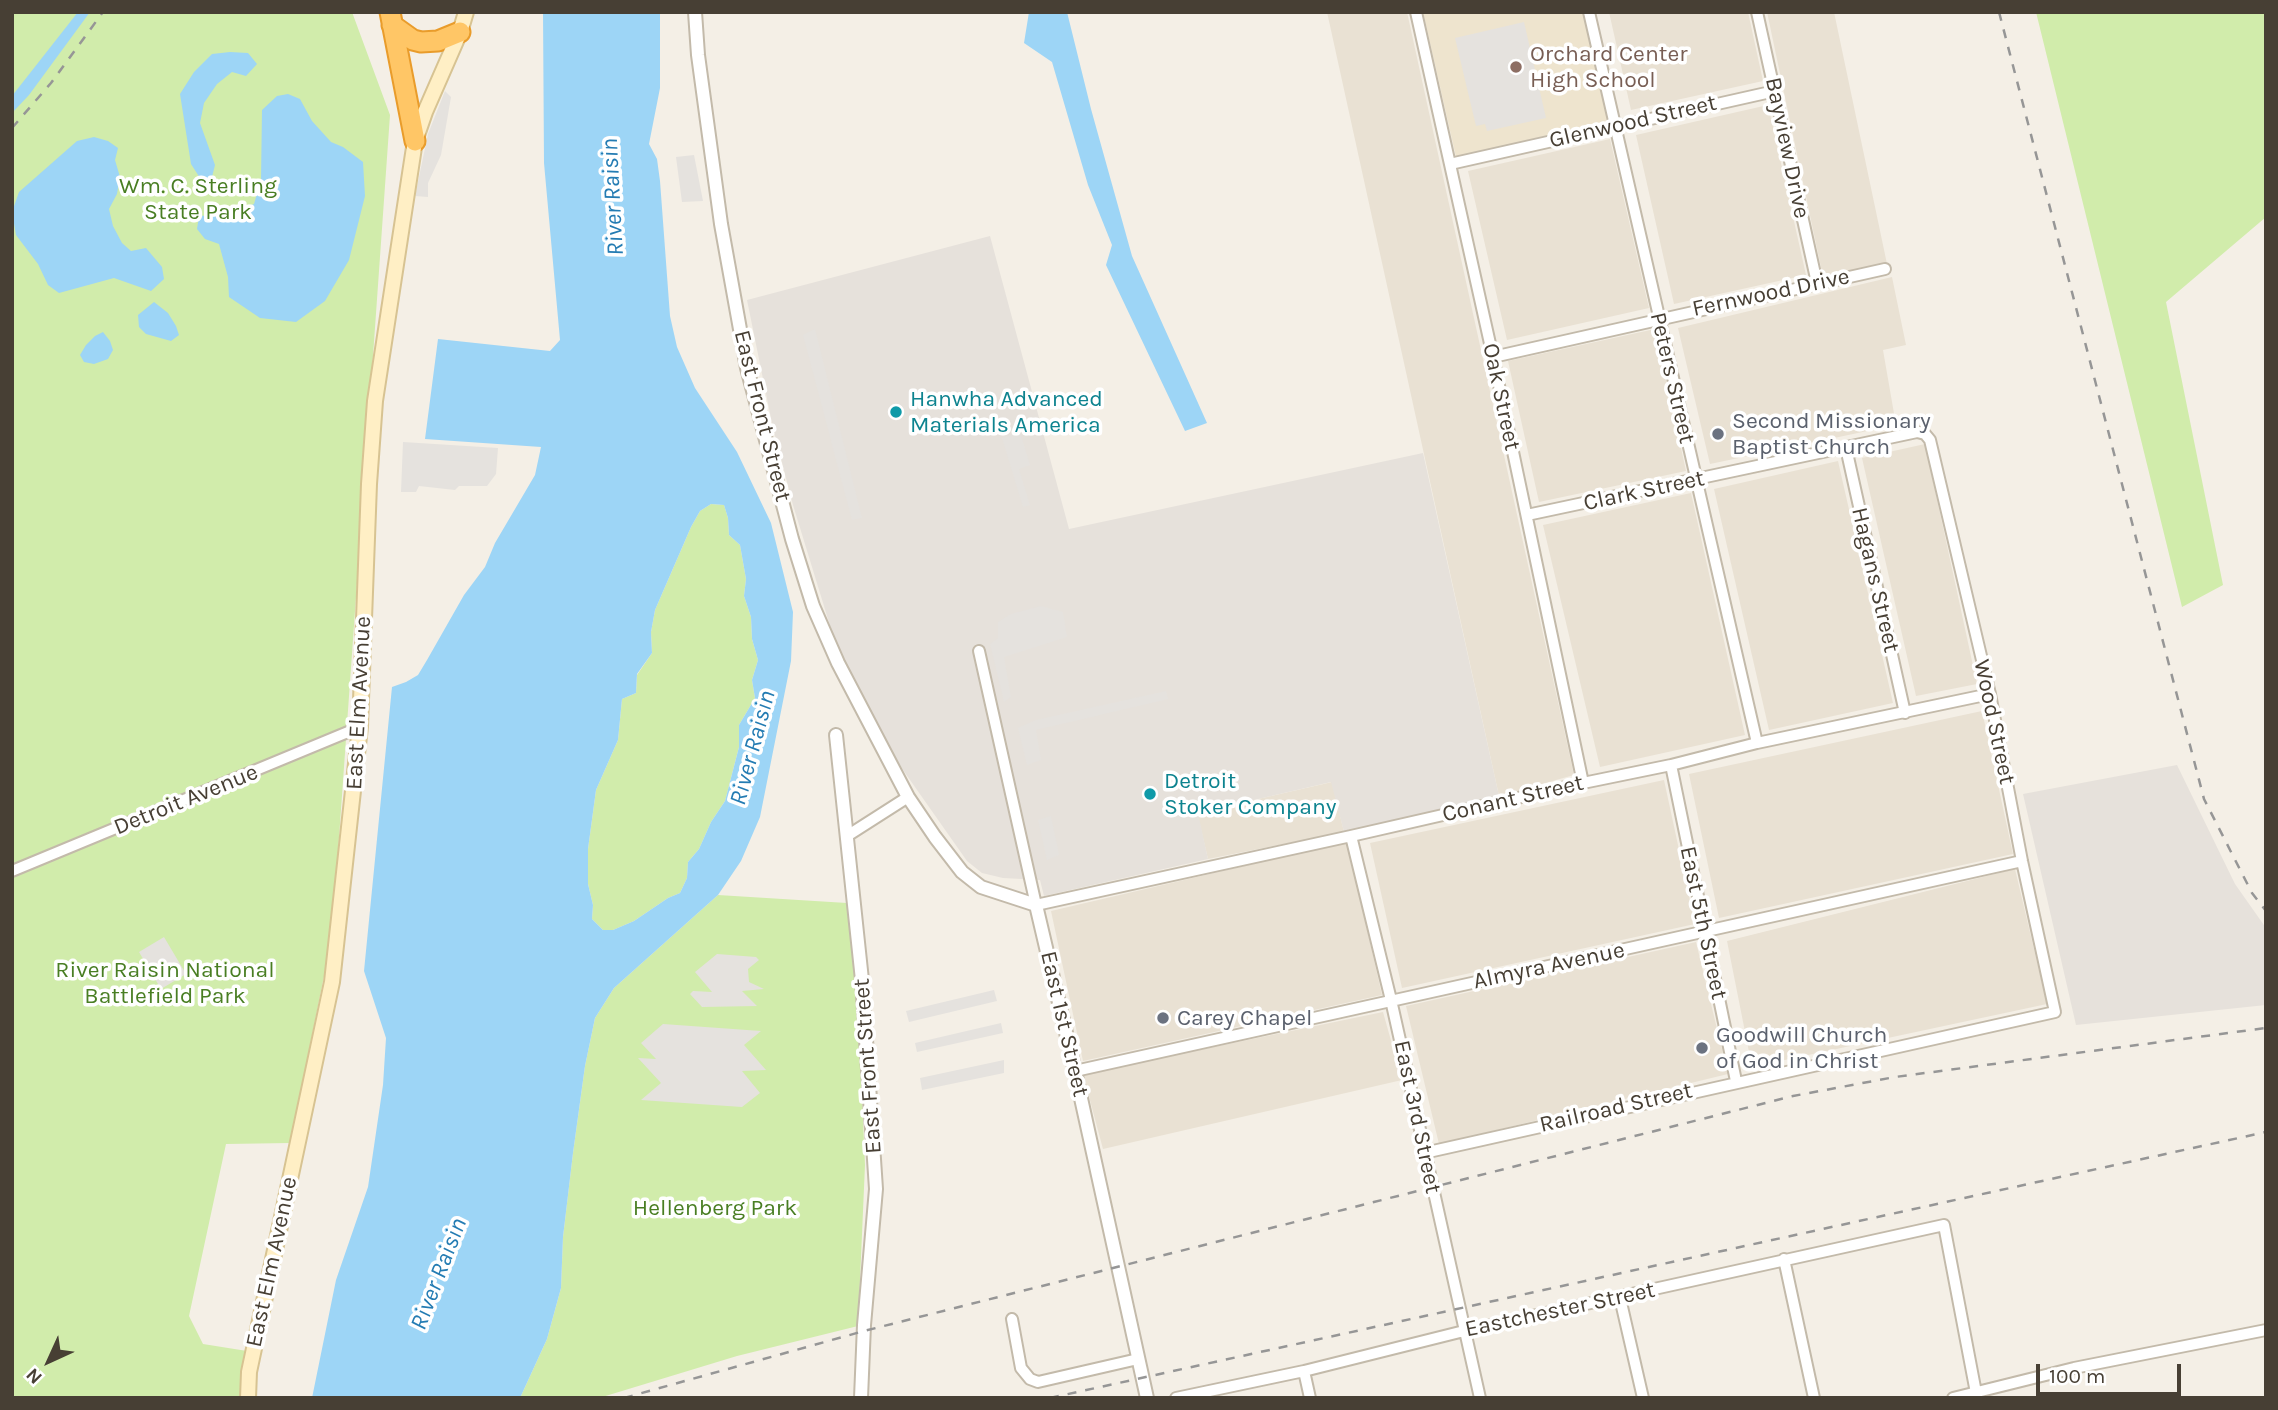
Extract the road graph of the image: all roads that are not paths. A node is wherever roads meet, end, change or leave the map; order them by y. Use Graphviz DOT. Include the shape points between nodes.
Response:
graph roads {
  1 [pos="467,12"];
  2 [pos="695,12"];
  3 [pos="1416,12"];
  4 [pos="1589,12"];
  5 [pos="1757,12"];
  6 [pos="391,19"];
  7 [pos="460,32"];
  8 [pos="1775,91"];
  9 [pos="1615,126"];
  10 [pos="415,141"];
  11 [pos="1450,164"];
  12 [pos="1885,269"];
  13 [pos="1817,283"];
  14 [pos="1659,318"];
  15 [pos="1493,357"];
  16 [pos="1925,434"];
  17 [pos="1846,448"];
  18 [pos="1695,480"];
  19 [pos="1527,515"];
  20 [pos="979,651"];
  21 [pos="1990,694"];
  22 [pos="1905,713"];
  23 [pos="360,727"];
  24 [pos="836,735"];
  25 [pos="1757,743"];
  26 [pos="1671,765"];
  27 [pos="1583,783"];
  28 [pos="908,797"];
  29 [pos="847,836"];
  30 [pos="1351,836"];
  31 [pos="2022,861"];
  32 [pos="12,871"];
  33 [pos="1035,905"];
  34 [pos="1704,932"];
  35 [pos="1391,1000"];
  36 [pos="2055,1012"];
  37 [pos="1075,1071"];
  38 [pos="1736,1081"];
  39 [pos="1424,1153"];
  40 [pos="1784,1259"];
  41 [pos="1620,1298"];
  42 [pos="1012,1319"];
  43 [pos="2266,1330"];
  44 [pos="1464,1331"];
  45 [pos="1138,1359"];
  46 [pos="1304,1371"];
  47 [pos="1977,1395"];
  48 [pos="248,1398"];
  49 [pos="861,1398"];
  50 [pos="1147,1398"];
  51 [pos="1176,1398"];
  52 [pos="1310,1398"];
  53 [pos="1480,1398"];
  54 [pos="1643,1398"];
  55 [pos="1814,1398"];
  56 [pos="1952,1398"];
  1 -- 7 [label="main road, East Elm Avenue"];
  2 -- 28 [label="street, East Front Street" via="729,273 747,368 789,526 813,607"];
  3 -- 11 [label="street, Oak Street"];
  4 -- 9 [label="street, Peters Street"];
  5 -- 8 [label="street, Bayview Drive"];
  6 -- 7 [label="highway" via="421,42"];
  6 -- 10 [label="highway"];
  7 -- 10 [label="main road, East Elm Avenue"];
  8 -- 9 [label="street, Glenwood Street"];
  8 -- 13 [label="street, Bayview Drive"];
  9 -- 11 [label="street, Glenwood Street"];
  9 -- 14 [label="street, Peters Street"];
  10 -- 23 [label="main road, East Elm Avenue" via="375,401"];
  11 -- 15 [label="street, Oak Street"];
  12 -- 13 [label="street, Fernwood Drive"];
  13 -- 14 [label="street, Fernwood Drive"];
  14 -- 15 [label="street, Fernwood Drive"];
  14 -- 18 [label="street, Peters Street"];
  15 -- 19 [label="street, Oak Street"];
  16 -- 17 [label="street, Clark Street"];
  16 -- 21 [label="street, Wood Street"];
  17 -- 18 [label="street, Clark Street"];
  17 -- 22 [label="street, Hagans Street"];
  18 -- 19 [label="street, Clark Street"];
  18 -- 25 [label="street, Peters Street"];
  19 -- 27 [label="street, Oak Street"];
  20 -- 33 [label="street, East 1st Street"];
  21 -- 22 [label="street, Conant Street"];
  21 -- 31 [label="street, Wood Street"];
  22 -- 25 [label="street, Conant Street"];
  23 -- 32 [label="street, Detroit Avenue"];
  23 -- 48 [label="main road, East Elm Avenue" via="332,982 248,1372"];
  24 -- 29 [label="street, East Front Street"];
  25 -- 26 [label="street, Conant Street"];
  26 -- 27 [label="street, Conant Street"];
  26 -- 34 [label="street, East 5th Street"];
  27 -- 30 [label="street, Conant Street"];
  28 -- 29 [label="street"];
  28 -- 33 [label="street, East Front Street" via="961,872 981,887"];
  29 -- 49 [label="street, East Front Street" via="870,1067 876,1189"];
  30 -- 33 [label="street, Conant Street"];
  30 -- 35 [label="street, East 3rd Street"];
  31 -- 34 [label="street, Almyra Avenue"];
  31 -- 36 [label="street, Wood Street"];
  33 -- 37 [label="street, East 1st Street"];
  34 -- 35 [label="street, Almyra Avenue"];
  34 -- 38 [label="street, East 5th Street"];
  35 -- 37 [label="street, Almyra Avenue"];
  35 -- 39 [label="street, East 3rd Street"];
  36 -- 38 [label="street, Railroad Street"];
  37 -- 45 [label="street, East 1st Street"];
  38 -- 39 [label="street, Railroad Street"];
  39 -- 44 [label="street, East 3rd Street"];
  40 -- 41 [label="street, Eastchester Street"];
  40 -- 47 [label="street, Eastchester Street" via="1944,1225"];
  40 -- 55 [label="street"];
  41 -- 44 [label="street, Eastchester Street"];
  41 -- 54 [label="street"];
  42 -- 45 [label="street" via="1021,1368 1038,1382"];
  43 -- 47 [label="street" via="2074,1368"];
  44 -- 46 [label="street, Eastchester Street"];
  44 -- 53 [label="street, East 3rd Street"];
  45 -- 50 [label="street, East 1st Street"];
  46 -- 51 [label="street, Eastchester Street"];
  46 -- 52 [label="street"];
  47 -- 56 [label="street"];
}
